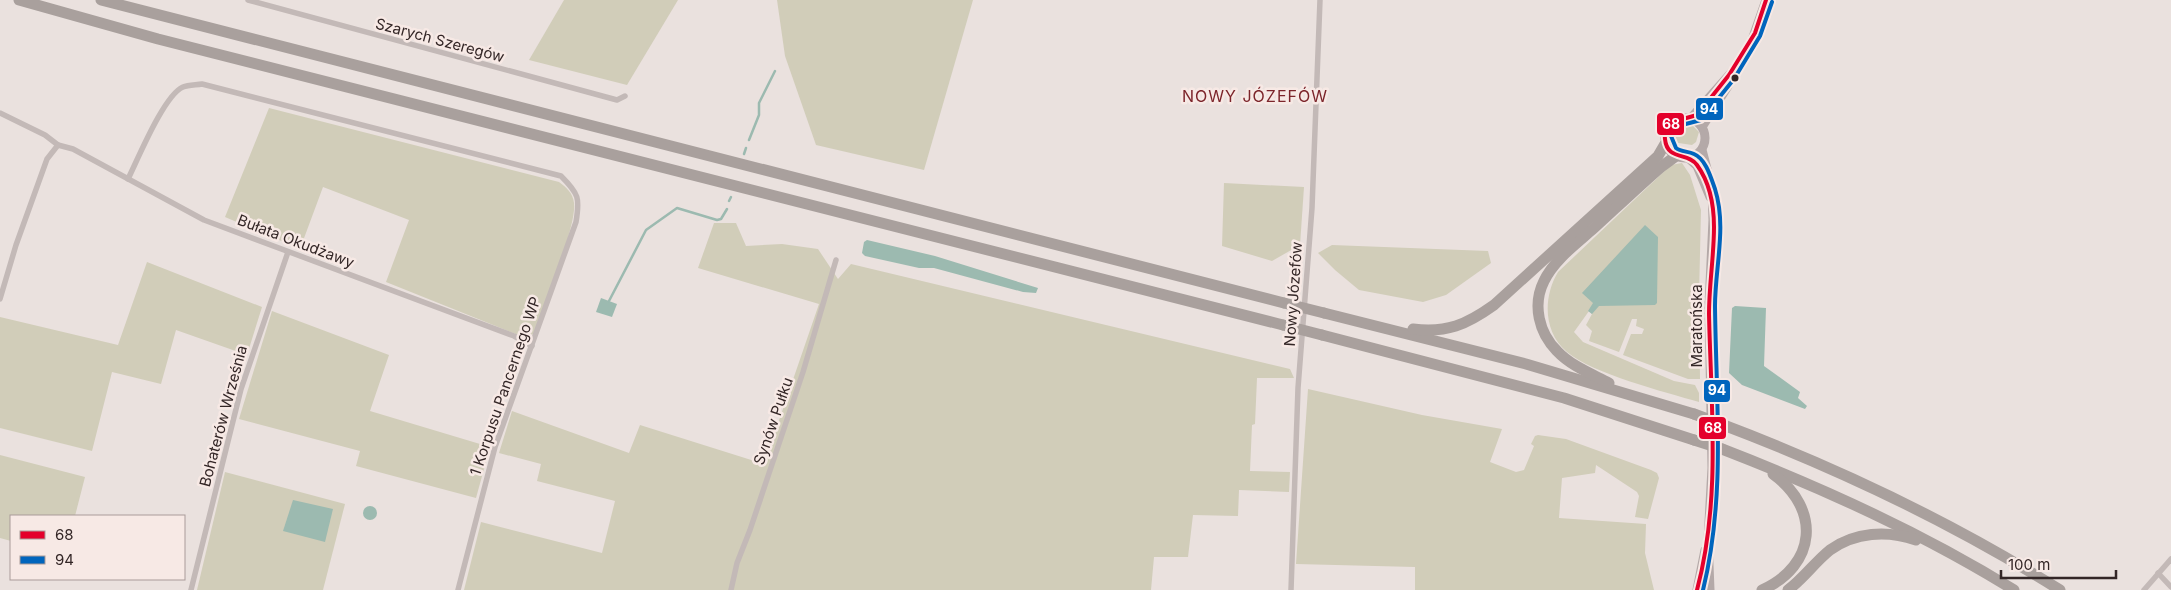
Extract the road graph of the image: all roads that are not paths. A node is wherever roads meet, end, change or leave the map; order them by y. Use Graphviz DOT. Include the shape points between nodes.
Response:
graph roads {
  1 [pos="19,0"];
  2 [pos="101,0"];
  3 [pos="248,0"];
  4 [pos="1320,0"];
  5 [pos="1766,0"];
  6 [pos="1738,65"];
  7 [pos="625,96"];
  8 [pos="0,113"];
  9 [pos="1691,118"];
  10 [pos="1702,127"];
  11 [pos="1665,144"];
  12 [pos="58,145"];
  13 [pos="1702,150"];
  14 [pos="1676,156"];
  15 [pos="1688,158"];
  16 [pos="128,179"];
  17 [pos="1712,202"];
  18 [pos="288,252"];
  19 [pos="836,260"];
  20 [pos="0,299"];
  21 [pos="1382,327"];
  22 [pos="532,346"];
  23 [pos="1631,394"];
  24 [pos="1757,463"];
  25 [pos="1708,540"];
  26 [pos="1945,550"];
  27 [pos="2171,559"];
  28 [pos="2158,573"];
  29 [pos="2171,588"];
  30 [pos="190,590"];
  31 [pos="458,590"];
  32 [pos="731,590"];
  33 [pos="1291,590"];
  34 [pos="1697,590"];
  35 [pos="1710,590"];
  36 [pos="1762,590"];
  37 [pos="1788,590"];
  38 [pos="2014,590"];
  39 [pos="2060,590"];
  40 [pos="2144,590"];
  1 -- 24 [label="highway, bridge" via="158,39 1555,396"];
  2 -- 21 [label="highway, bridge"];
  3 -- 7 [label="street, Szarych Szeregów" via="617,100"];
  4 -- 33 [label="street, Nowy Józefów" via="1312,208 1298,388"];
  5 -- 6 [label="main road"];
  6 -- 9 [label="main road"];
  6 -- 10 [label="main road" via="1734,77"];
  8 -- 12 [label="street, Bułata Okudżawy"];
  9 -- 10 [label="main road"];
  9 -- 11 [label="main road" via="1679,118 1668,125"];
  10 -- 13 [label="main road" via="1706,138"];
  11 -- 14 [label="main road"];
  11 -- 21 [label="highway" via="1658,156 1475,319 1443,331"];
  12 -- 16 [label="street, Bułata Okudżawy" via="73,149"];
  12 -- 20 [label="street" via="47,158"];
  13 -- 15 [label="main road"];
  13 -- 17 [label="main road, Maratońska" via="1711,182"];
  14 -- 15 [label="main road"];
  14 -- 23 [label="highway" via="1567,252 1544,282 1540,294 1538,317 1542,330 1558,352 1570,362"];
  15 -- 17 [label="main road, Maratońska" via="1697,166"];
  16 -- 18 [label="street, Bułata Okudżawy" via="204,220"];
  16 -- 22 [label="street, 1 Korpusu Pancernego WP" via="152,128 173,94 183,86 202,84 561,176 579,200 576,222"];
  17 -- 25 [label="main road, Maratońska" via="1709,305 1712,468"];
  18 -- 22 [label="street, Bułata Okudżawy" via="514,336"];
  18 -- 30 [label="street, Bohaterów Września" via="241,389"];
  19 -- 32 [label="street, Synów Pułku" via="803,372 737,563"];
  21 -- 23 [label="highway"];
  22 -- 31 [label="street, 1 Korpusu Pancernego WP" via="495,447"];
  23 -- 39 [label="highway, bridge" via="1778,445 1882,491"];
  24 -- 26 [label="highway" via="1849,502"];
  24 -- 36 [label="highway" via="1799,500 1807,526 1804,550 1789,574"];
  25 -- 34 [label="main road, Maratońska"];
  25 -- 35 [label="main road, Maratońska"];
  26 -- 37 [label="highway" via="1886,533 1853,538 1831,550"];
  26 -- 38 [label="highway"];
  27 -- 28 [label="street"];
  28 -- 29 [label="street"];
  28 -- 40 [label="street"];
}
